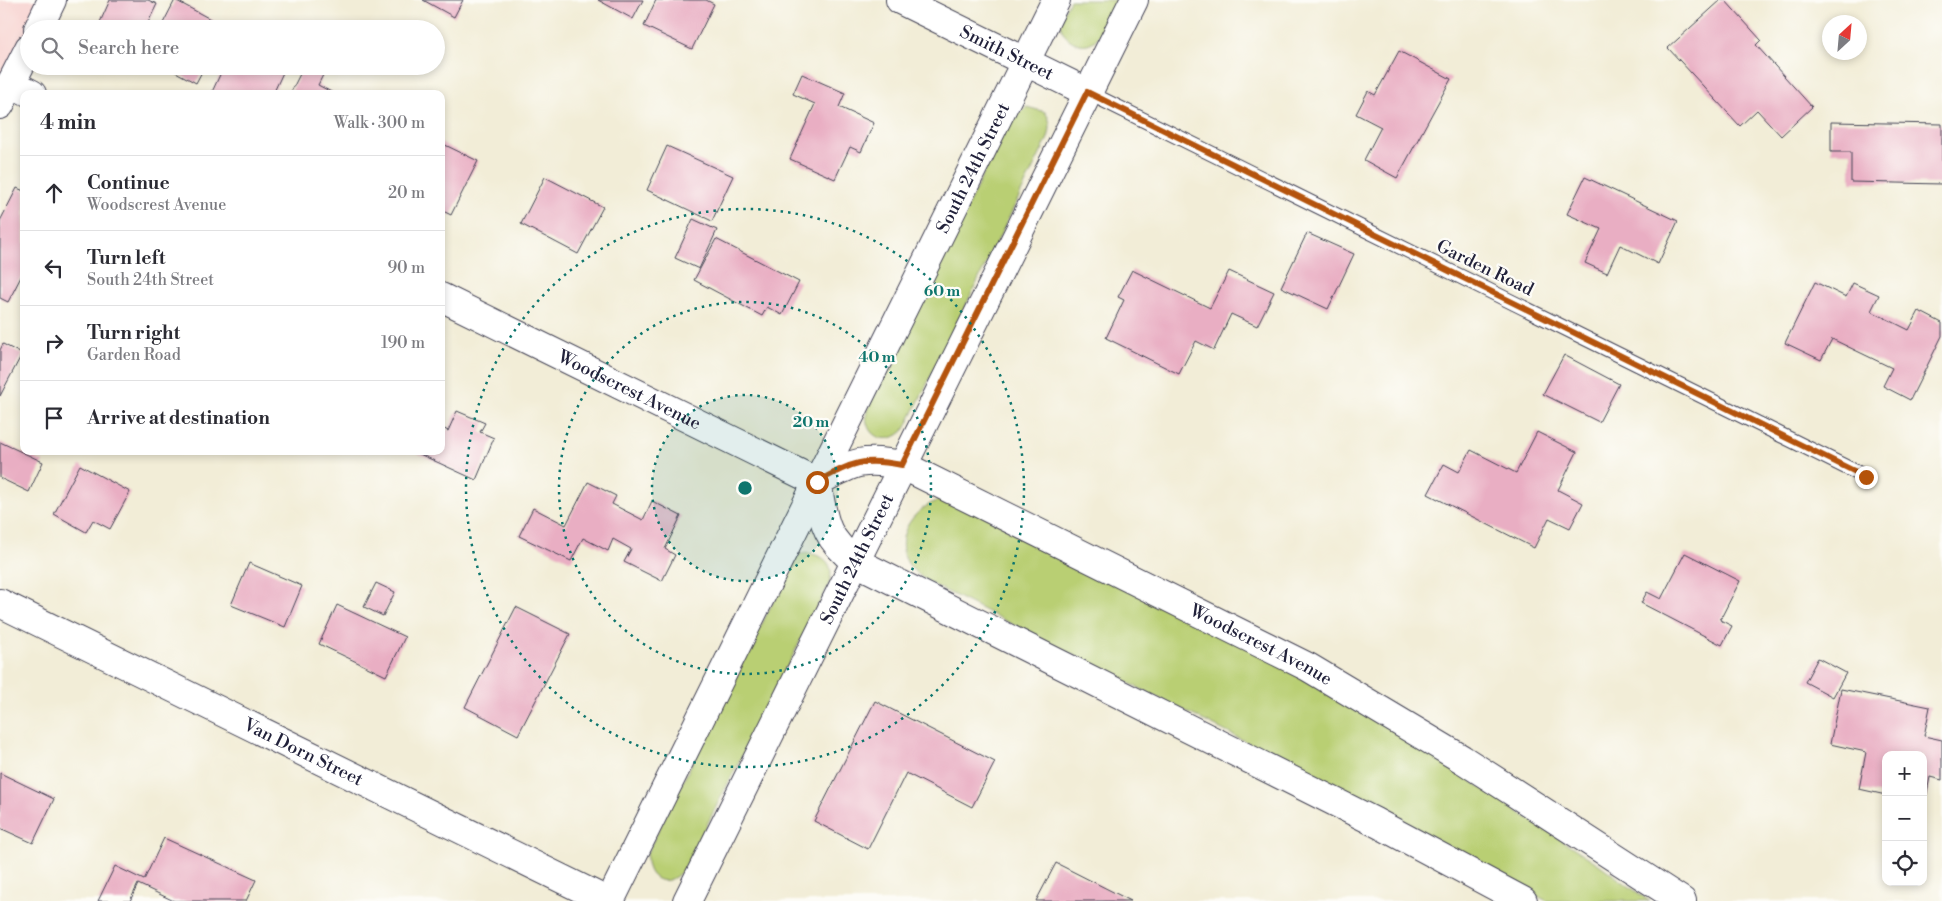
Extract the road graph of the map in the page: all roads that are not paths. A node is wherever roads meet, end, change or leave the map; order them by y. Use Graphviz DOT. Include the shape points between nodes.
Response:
graph roads {
  1 [pos="52,0"];
  2 [pos="900,0"];
  3 [pos="1056,0"];
  4 [pos="1134,0"];
  5 [pos="42,20"];
  6 [pos="1026,62"];
  7 [pos="20,75"];
  8 [pos="1087,92"];
  9 [pos="14,94"];
  10 [pos="445,299"];
  11 [pos="902,465"];
  12 [pos="1866,477"];
  13 [pos="817,482"];
  14 [pos="856,562"];
  15 [pos="0,603"];
  16 [pos="608,901"];
  17 [pos="687,901"];
  18 [pos="1523,901"];
  19 [pos="1682,901"];
  1 -- 5 [label="street"];
  2 -- 6 [label="street, Smith Street"];
  3 -- 6 [label="street, South 24th Street"];
  4 -- 8 [label="street, South 24th Street"];
  6 -- 8 [label="street, Smith Street"];
  6 -- 13 [label="street, South 24th Street"];
  7 -- 9 [label="street"];
  8 -- 11 [label="street, South 24th Street"];
  8 -- 12 [label="lane, Garden Road"];
  10 -- 13 [label="street, Woodscrest Avenue"];
  11 -- 13 [label="street, Woodscrest Avenue" via="877,460 852,463"];
  11 -- 14 [label="street, South 24th Street"];
  11 -- 19 [label="street, Woodscrest Avenue" via="1308,668 1462,759"];
  13 -- 14 [label="street" via="825,528 838,548"];
  13 -- 16 [label="street, South 24th Street"];
  14 -- 17 [label="street, South 24th Street"];
  14 -- 18 [label="street" via="1367,818"];
  15 -- 16 [label="street, Van Dorn Street"];
}
